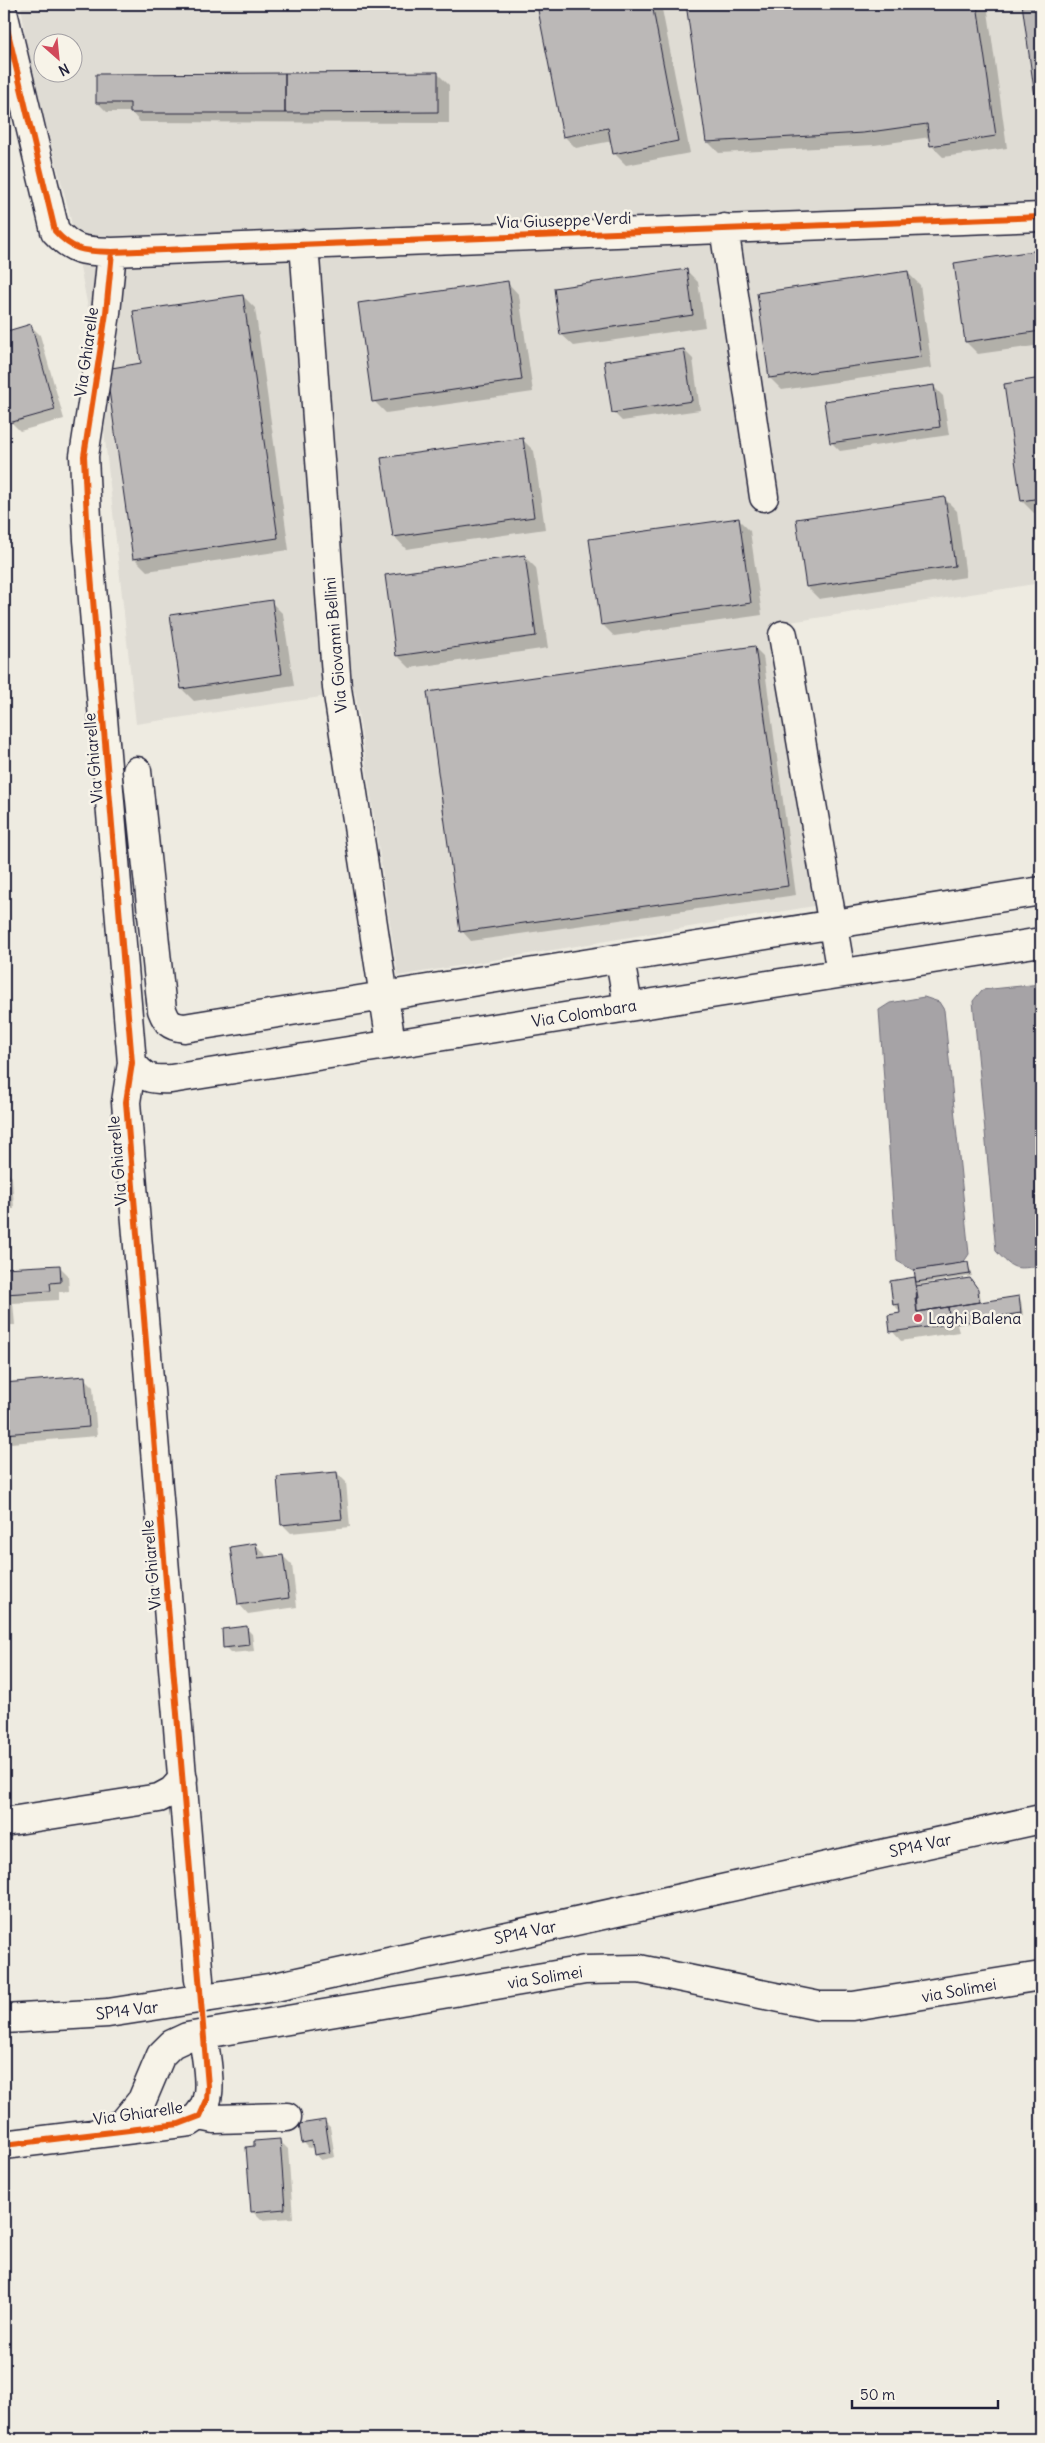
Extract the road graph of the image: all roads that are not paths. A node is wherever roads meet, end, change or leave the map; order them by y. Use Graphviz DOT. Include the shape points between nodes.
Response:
graph roads {
  1 [pos="4,16"];
  2 [pos="1041,217"];
  3 [pos="724,228"];
  4 [pos="304,244"];
  5 [pos="100,252"];
  6 [pos="764,497"];
  7 [pos="782,635"];
  8 [pos="136,771"];
  9 [pos="1041,891"];
  10 [pos="153,925"];
  11 [pos="832,925"];
  12 [pos="121,928"];
  13 [pos="1041,942"];
  14 [pos="620,958"];
  15 [pos="841,973"];
  16 [pos="384,996"];
  17 [pos="628,1006"];
  18 [pos="391,1044"];
  19 [pos="132,1063"];
  20 [pos="183,1779"];
  21 [pos="1041,1819"];
  22 [pos="4,1822"];
  23 [pos="1041,1976"];
  24 [pos="199,1980"];
  25 [pos="4,2020"];
  26 [pos="204,2042"];
  27 [pos="200,2116"];
  28 [pos="287,2117"];
  29 [pos="96,2133"];
  30 [pos="4,2145"];
  1 -- 5 [label="street" via="55,231 74,248"];
  2 -- 3 [label="street, Via Giuseppe Verdi"];
  3 -- 4 [label="street, Via Giuseppe Verdi"];
  3 -- 6 [label="street"];
  4 -- 5 [label="street, Via Giuseppe Verdi"];
  4 -- 16 [label="street, Via Giovanni Bellini" via="337,688"];
  5 -- 12 [label="street, Via Ghiarelle" via="106,313 84,456 88,540"];
  7 -- 11 [label="street"];
  8 -- 10 [label="street"];
  9 -- 11 [label="street"];
  10 -- 12 [label="street"];
  10 -- 16 [label="street" via="162,1010 166,1021 173,1027 184,1028"];
  11 -- 14 [label="street"];
  11 -- 15 [label="street"];
  12 -- 19 [label="street, Via Ghiarelle"];
  13 -- 15 [label="street, Via Colombara"];
  14 -- 16 [label="street"];
  14 -- 17 [label="street"];
  15 -- 17 [label="street, Via Colombara"];
  16 -- 18 [label="street, Via Giovanni Bellini"];
  17 -- 18 [label="street, Via Colombara"];
  18 -- 19 [label="street, Via Colombara" via="171,1079 152,1080"];
  19 -- 20 [label="street, Via Ghiarelle" via="126,1102"];
  20 -- 22 [label="street" via="160,1798"];
  20 -- 24 [label="street, Via Ghiarelle"];
  21 -- 25 [label="street, SP14 Var" via="275,1987 108,2013"];
  23 -- 29 [label="street, via Solimei" via="853,2006 819,2006 638,1969 585,1970 187,2037 172,2044 161,2055 142,2100 123,2123"];
  26 -- 27 [label="street, Via Ghiarelle" via="207,2100"];
  27 -- 28 [label="street" via="215,2119"];
  27 -- 29 [label="street, Via Ghiarelle" via="179,2124"];
  29 -- 30 [label="street, Via Ghiarelle"];
}
